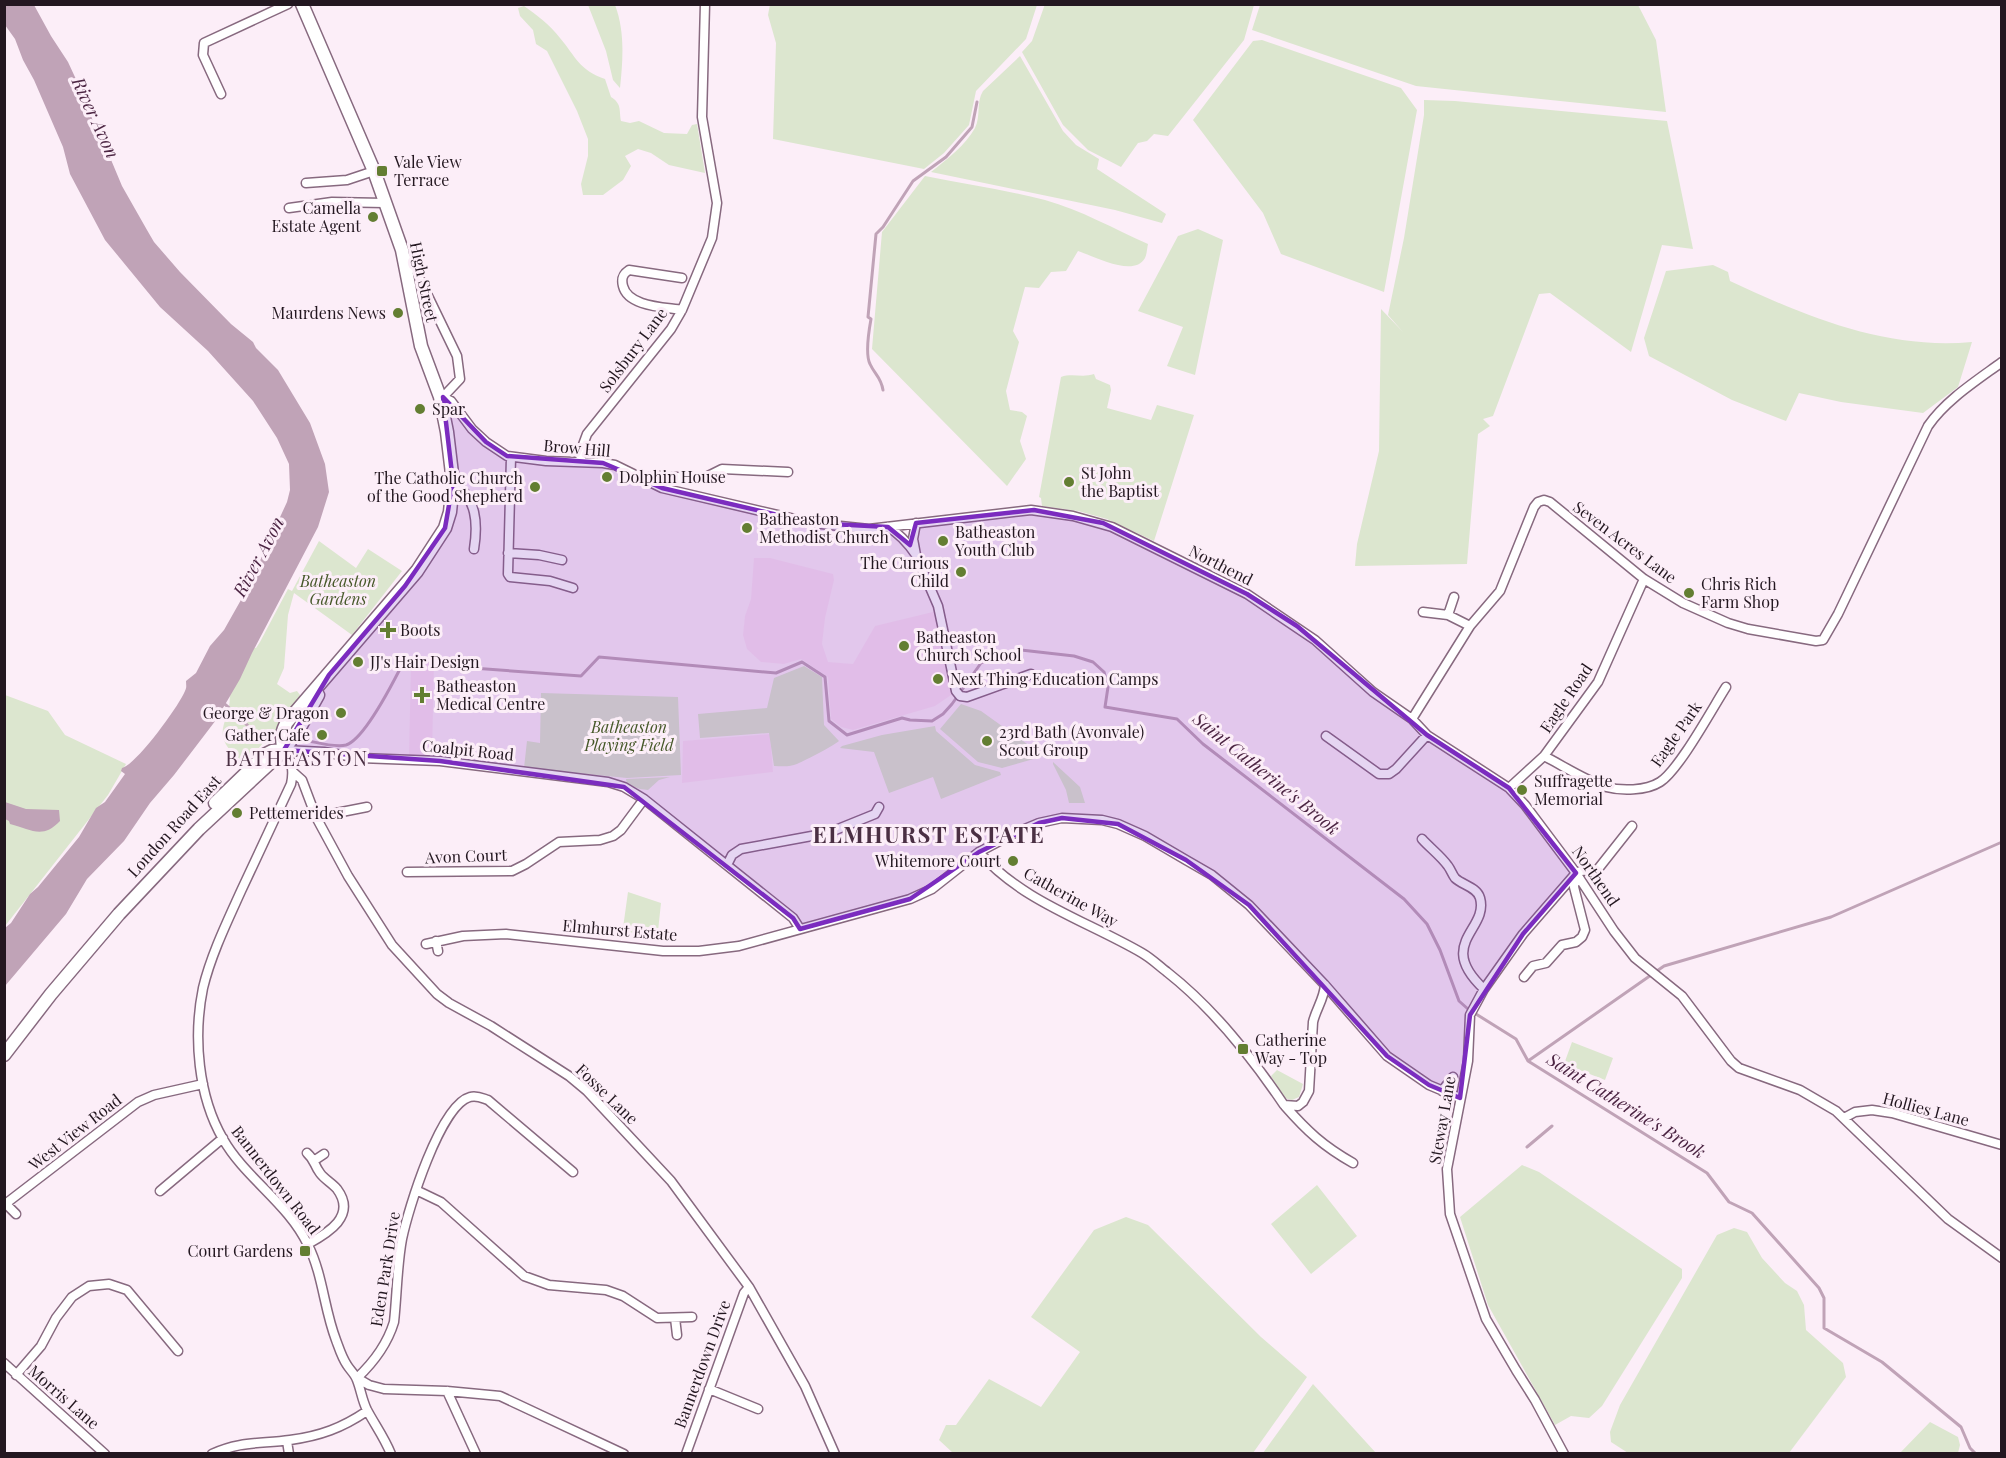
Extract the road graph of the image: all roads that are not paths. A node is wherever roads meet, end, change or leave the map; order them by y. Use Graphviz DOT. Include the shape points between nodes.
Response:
graph roads {
  1 [pos="288,4"];
  2 [pos="302,4"];
  3 [pos="705,4"];
  4 [pos="221,94"];
  5 [pos="374,171"];
  6 [pos="306,183"];
  7 [pos="385,203"];
  8 [pos="289,208"];
  9 [pos="405,260"];
  10 [pos="682,278"];
  11 [pos="682,310"];
  12 [pos="2001,362"];
  13 [pos="442,397"];
  14 [pos="509,457"];
  15 [pos="581,461"];
  16 [pos="788,472"];
  17 [pos="642,478"];
  18 [pos="453,482"];
  19 [pos="916,523"];
  20 [pos="888,527"];
  21 [pos="474,549"];
  22 [pos="508,553"];
  23 [pos="916,555"];
  24 [pos="562,560"];
  25 [pos="1644,579"];
  26 [pos="573,588"];
  27 [pos="1454,597"];
  28 [pos="1423,612"];
  29 [pos="1448,615"];
  30 [pos="1470,626"];
  31 [pos="1031,674"];
  32 [pos="1726,687"];
  33 [pos="1412,719"];
  34 [pos="1427,735"];
  35 [pos="1326,736"];
  36 [pos="284,750"];
  37 [pos="1544,756"];
  38 [pos="293,772"];
  39 [pos="1509,788"];
  40 [pos="644,800"];
  41 [pos="367,807"];
  42 [pos="879,807"];
  43 [pos="316,817"];
  44 [pos="1632,826"];
  45 [pos="1422,839"];
  46 [pos="979,852"];
  47 [pos="727,865"];
  48 [pos="407,872"];
  49 [pos="1576,873"];
  50 [pos="800,929"];
  51 [pos="436,941"];
  52 [pos="426,944"];
  53 [pos="438,951"];
  54 [pos="1524,977"];
  55 [pos="1324,985"];
  56 [pos="1484,988"];
  57 [pos="4,1055"];
  58 [pos="1453,1077"];
  59 [pos="203,1084"];
  60 [pos="1442,1091"];
  61 [pos="1460,1098"];
  62 [pos="1284,1105"];
  63 [pos="1844,1118"];
  64 [pos="223,1138"];
  65 [pos="2001,1145"];
  66 [pos="307,1153"];
  67 [pos="324,1155"];
  68 [pos="315,1161"];
  69 [pos="1353,1163"];
  70 [pos="573,1172"];
  71 [pos="416,1190"];
  72 [pos="160,1191"];
  73 [pos="5,1204"];
  74 [pos="16,1214"];
  75 [pos="308,1244"];
  76 [pos="2001,1258"];
  77 [pos="749,1287"];
  78 [pos="692,1317"];
  79 [pos="675,1318"];
  80 [pos="677,1335"];
  81 [pos="178,1351"];
  82 [pos="4,1363"];
  83 [pos="16,1375"];
  84 [pos="357,1378"];
  85 [pos="709,1389"];
  86 [pos="447,1391"];
  87 [pos="758,1409"];
  88 [pos="367,1411"];
  89 [pos="287,1441"];
  90 [pos="105,1454"];
  91 [pos="212,1454"];
  92 [pos="289,1454"];
  93 [pos="391,1454"];
  94 [pos="476,1454"];
  95 [pos="624,1454"];
  96 [pos="686,1454"];
  97 [pos="835,1454"];
  98 [pos="1564,1454"];
  1 -- 4 [label="street" via="204,43 203,55"];
  2 -- 5 [label="street, High Street"];
  3 -- 11 [label="street, Solsbury Lane" via="702,117 717,203 709,249"];
  5 -- 6 [label="street" via="347,180"];
  5 -- 7 [label="street, High Street"];
  7 -- 8 [label="street" via="332,202"];
  7 -- 9 [label="street, High Street"];
  9 -- 13 [label="street, High Street" via="421,346"];
  9 -- 13 [label="street" via="411,261 458,356 460,379"];
  10 -- 11 [label="street" via="629,270 622,279 628,296"];
  11 -- 15 [label="street, Solsbury Lane" via="588,434"];
  12 -- 25 [label="street, Seven Acres Lane" via="1945,406 1928,426 1823,640 1775,635 1728,623 1683,603"];
  13 -- 14 [label="street" via="451,401 486,442"];
  13 -- 18 [label="street, High Street"];
  14 -- 15 [label="street, Brow Hill"];
  14 -- 22 [label="street"];
  15 -- 17 [label="street, Brow Hill" via="615,465"];
  16 -- 17 [label="street" via="722,469 698,478"];
  17 -- 20 [label="street, Northend" via="662,488 812,524"];
  18 -- 21 [label="street" via="464,490 477,519"];
  18 -- 36 [label="street, High Street" via="445,528 417,571 329,675"];
  19 -- 20 [label="street, Northend"];
  19 -- 23 [label="street"];
  19 -- 33 [label="street, Northend" via="1034,510 1103,523 1247,594 1303,631 1373,692"];
  20 -- 23 [label="street"];
  22 -- 24 [label="street"];
  22 -- 26 [label="street" via="510,577"];
  23 -- 31 [label="street" via="938,606 958,694 967,697"];
  25 -- 30 [label="street, Seven Acres Lane" via="1544,500 1534,507 1500,591"];
  25 -- 37 [label="street, Eagle Road" via="1598,682"];
  27 -- 29 [label="street"];
  28 -- 29 [label="street"];
  29 -- 30 [label="street"];
  30 -- 33 [label="street, Seven Acres Lane"];
  32 -- 37 [label="street, Eagle Park" via="1672,771 1659,783 1623,790 1604,787"];
  33 -- 34 [label="street, Northend"];
  34 -- 35 [label="street" via="1389,774 1379,774"];
  34 -- 39 [label="street, Northend"];
  36 -- 38 [label="street"];
  36 -- 40 [label="street, Coalpit Road" via="440,761 608,782"];
  36 -- 57 [label="street, London Road East" via="266,754 219,798 155,868"];
  37 -- 39 [label="street, Eagle Road"];
  38 -- 43 [label="street, Fosse Lane" via="302,780"];
  38 -- 59 [label="street, Bannerdown Road" via="208,970 200,1016"];
  39 -- 49 [label="street, Northend"];
  40 -- 47 [label="street"];
  40 -- 48 [label="street, Avon Court" via="613,836 559,842 512,871"];
  41 -- 43 [label="street"];
  42 -- 47 [label="street" via="875,814 828,833 741,849"];
  43 -- 77 [label="street, Fosse Lane" via="392,945 437,994 561,1070 587,1091 671,1181"];
  44 -- 49 [label="street" via="1598,869"];
  45 -- 56 [label="street" via="1456,879 1480,898 1478,917 1466,937 1463,955 1473,979"];
  46 -- 50 [label="street, Elmhurst Estate" via="932,889 910,899"];
  46 -- 55 [label="street" via="1015,833 1062,818 1118,824 1212,875 1249,905"];
  46 -- 62 [label="street, Catherine Way" via="990,866 1026,892 1143,954 1188,988 1255,1061"];
  47 -- 50 [label="street" via="793,918"];
  49 -- 54 [label="street" via="1574,887 1585,930 1582,937 1562,945 1546,963 1533,966"];
  49 -- 56 [label="street, Steway Lane" via="1523,934"];
  49 -- 63 [label="street, Northend" via="1635,958 1682,996 1731,1061 1739,1068 1800,1090"];
  50 -- 51 [label="street, Elmhurst Estate" via="738,946 699,951 663,951 506,934"];
  51 -- 52 [label="street, Elmhurst Estate"];
  51 -- 53 [label="street"];
  55 -- 60 [label="street" via="1387,1056"];
  55 -- 62 [label="street" via="1313,1022 1309,1091 1298,1106"];
  56 -- 61 [label="street, Steway Lane" via="1470,1015 1468,1061"];
  58 -- 60 [label="street"];
  59 -- 64 [label="street, Bannerdown Road" via="207,1104"];
  59 -- 73 [label="street, West View Road" via="138,1102"];
  60 -- 61 [label="street"];
  61 -- 98 [label="street, Steway Lane" via="1447,1169 1452,1220 1486,1319"];
  62 -- 69 [label="street, Catherine Way" via="1309,1133"];
  63 -- 65 [label="street, Hollies Lane" via="1854,1112 1872,1110 1892,1113"];
  63 -- 76 [label="street, Northend" via="1948,1219"];
  64 -- 72 [label="street"];
  64 -- 75 [label="street, Bannerdown Road" via="290,1216"];
  66 -- 68 [label="street"];
  67 -- 68 [label="street"];
  68 -- 75 [label="street" via="320,1173 337,1189 343,1209 334,1228"];
  70 -- 71 [label="street, Eden Park Drive" via="488,1100 469,1097 454,1109 433,1146"];
  71 -- 79 [label="street" via="441,1202 524,1276 549,1285 606,1290 657,1318"];
  71 -- 84 [label="street, Eden Park Drive" via="402,1241 390,1335"];
  73 -- 74 [label="street, West View Road"];
  75 -- 84 [label="street, Bannerdown Road" via="336,1341 346,1365"];
  77 -- 85 [label="street, Bannerdown Drive"];
  77 -- 97 [label="street, Fosse Lane" via="805,1386"];
  78 -- 79 [label="street"];
  79 -- 80 [label="street"];
  81 -- 83 [label="street" via="127,1290 109,1284 89,1286 72,1297 41,1346"];
  82 -- 83 [label="street, Morris Lane"];
  83 -- 90 [label="street, Morris Lane"];
  84 -- 86 [label="street" via="384,1389"];
  84 -- 88 [label="street, Bannerdown Road"];
  85 -- 87 [label="street"];
  85 -- 96 [label="street, Bannerdown Drive"];
  86 -- 94 [label="street"];
  86 -- 95 [label="street" via="500,1396"];
  88 -- 89 [label="street" via="331,1432"];
  88 -- 93 [label="street, Bannerdown Road"];
  89 -- 91 [label="street" via="255,1442"];
  89 -- 92 [label="street"];
}
